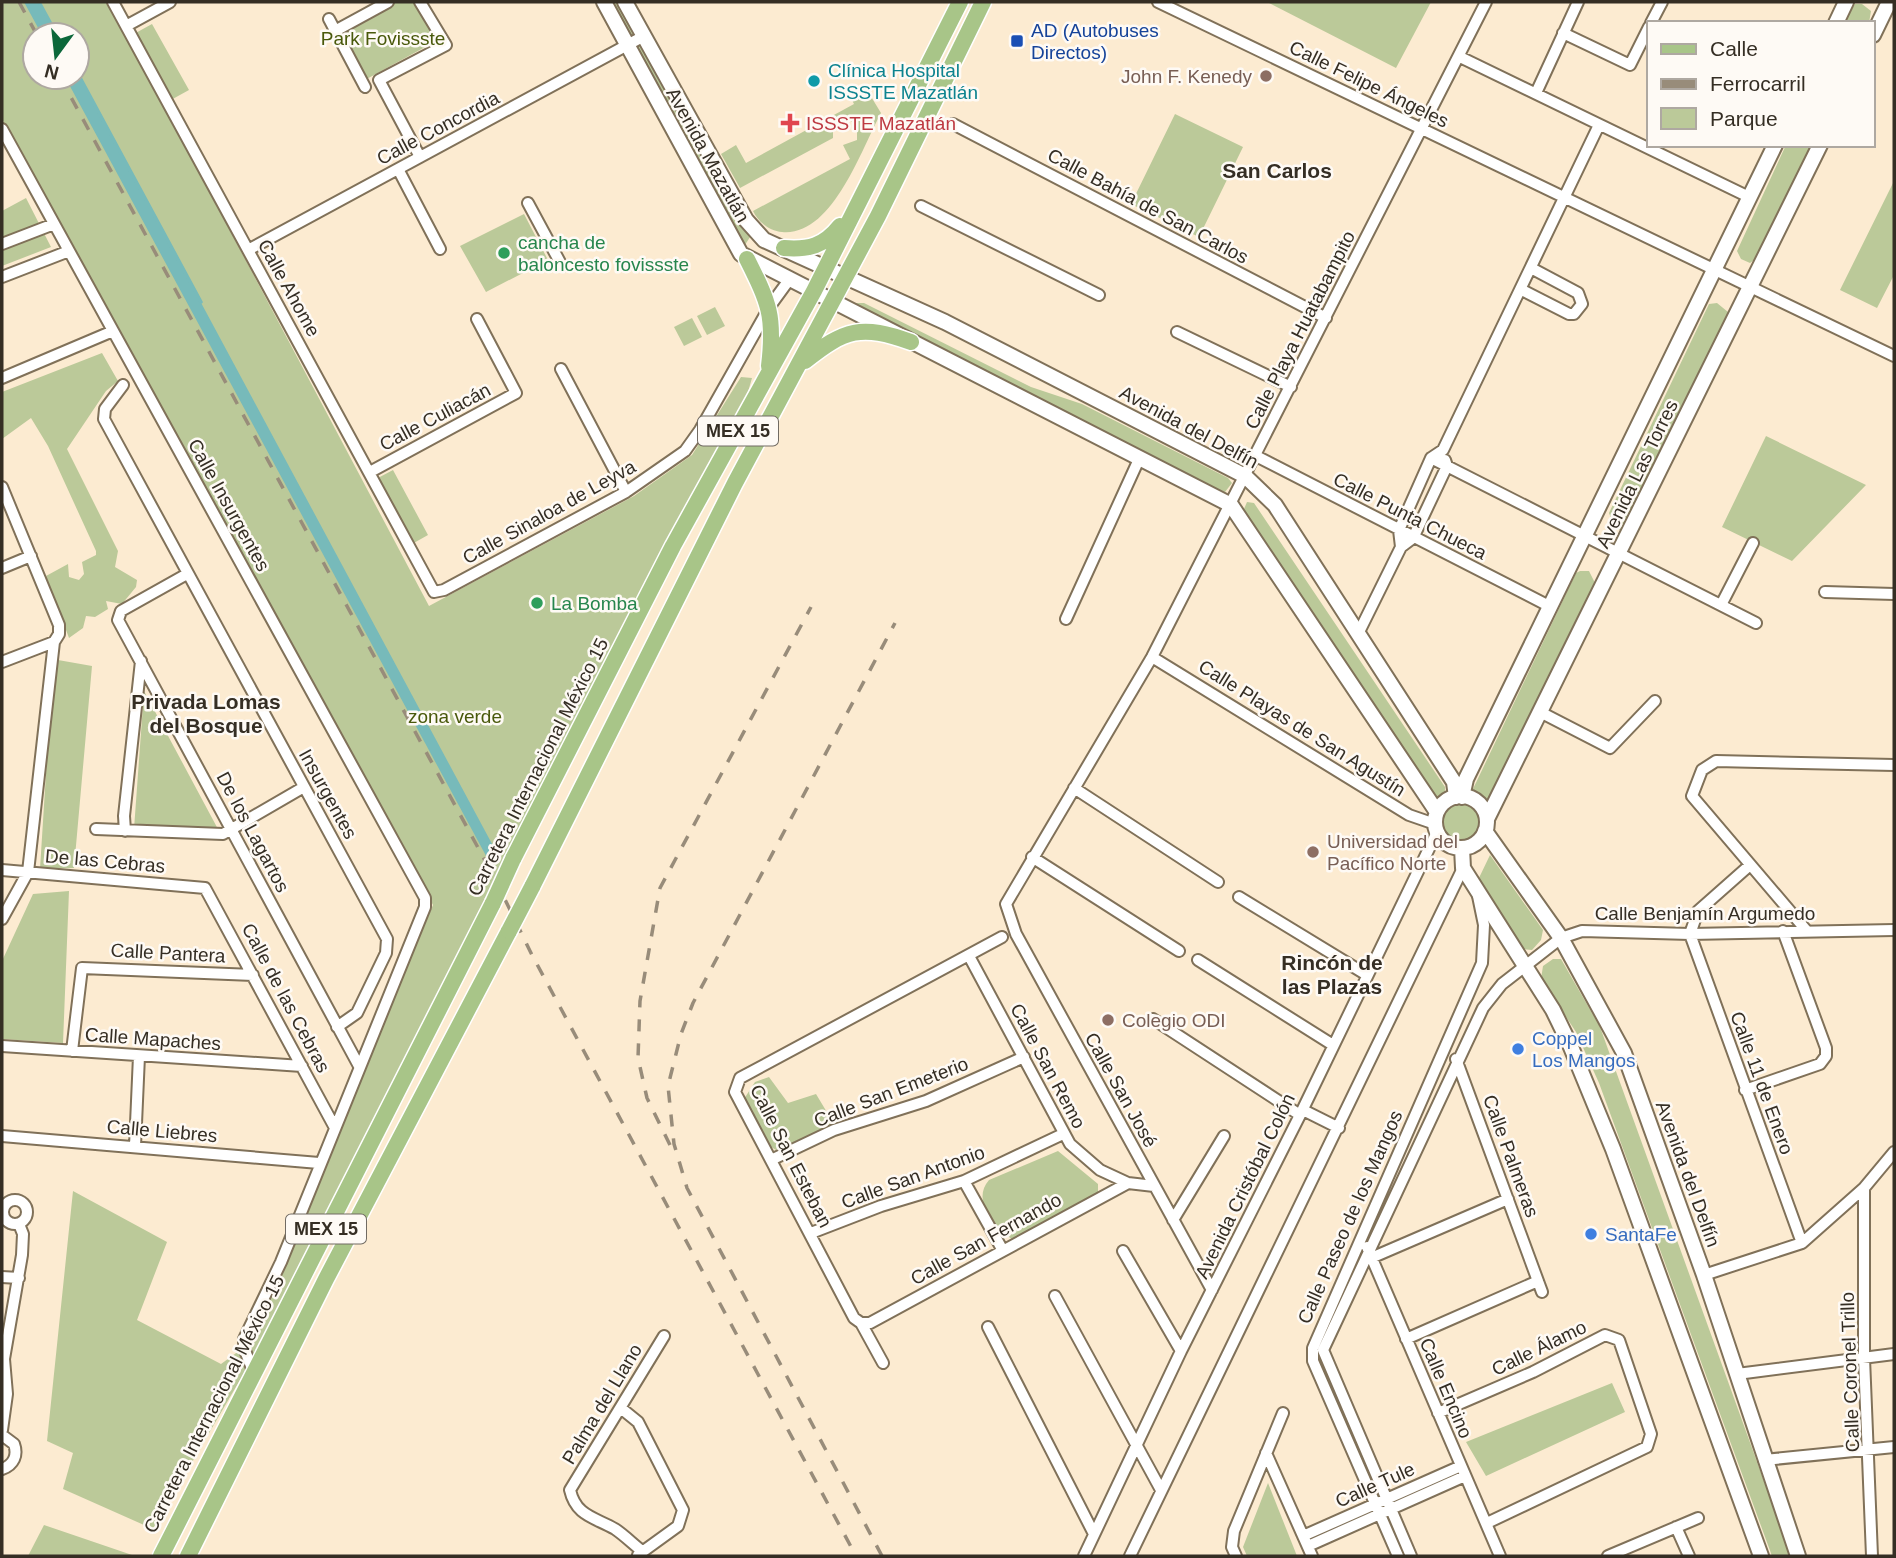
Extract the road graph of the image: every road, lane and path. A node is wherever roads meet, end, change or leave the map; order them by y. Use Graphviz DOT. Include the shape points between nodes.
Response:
graph roads {
  1 [pos="113,2"];
  2 [pos="170,2"];
  3 [pos="388,2"];
  4 [pos="420,2"];
  5 [pos="604,2"];
  6 [pos="625,2"];
  7 [pos="960,2"];
  8 [pos="983,2"];
  9 [pos="1158,2"];
  10 [pos="1486,2"];
  11 [pos="1578,2"];
  12 [pos="1662,2"];
  13 [pos="1846,2"];
  14 [pos="1889,2"];
  15 [pos="329,19"];
  16 [pos="1652,21"];
  17 [pos="1837,21"];
  18 [pos="126,26"];
  19 [pos="335,31"];
  20 [pos="1647,31"];
  21 [pos="1875,31"];
  22 [pos="1563,33"];
  23 [pos="644,36"];
  24 [pos="627,46"];
  25 [pos="1460,57"];
  26 [pos="365,88"];
  27 [pos="1535,93"];
  28 [pos="953,124"];
  29 [pos="1599,125"];
  30 [pos="2,129"];
  31 [pos="1423,129"];
  32 [pos="1773,147"];
  33 [pos="1819,147"];
  34 [pos="420,157"];
  35 [pos="398,169"];
  36 [pos="1565,197"];
  37 [pos="1749,197"];
  38 [pos="528,203"];
  39 [pos="858,206"];
  40 [pos="920,206"];
  41 [pos="54,224"];
  42 [pos="2,244"];
  43 [pos="784,248"];
  44 [pos="440,249"];
  45 [pos="248,250"];
  46 [pos="69,251"];
  47 [pos="747,259"];
  48 [pos="562,266"];
  49 [pos="825,267"];
  50 [pos="1531,268"];
  51 [pos="1713,269"];
  52 [pos="846,276"];
  53 [pos="2,277"];
  54 [pos="789,280"];
  55 [pos="1751,287"];
  56 [pos="1522,290"];
  57 [pos="814,291"];
  58 [pos="1100,295"];
  59 [pos="833,301"];
  60 [pos="770,306"];
  61 [pos="1326,318"];
  62 [pos="477,319"];
  63 [pos="113,331"];
  64 [pos="1177,332"];
  65 [pos="911,341"];
  66 [pos="1894,356"];
  67 [pos="800,365"];
  68 [pos="561,369"];
  69 [pos="768,377"];
  70 [pos="2,378"];
  71 [pos="123,384"];
  72 [pos="1291,387"];
  73 [pos="1443,450"];
  74 [pos="1256,456"];
  75 [pos="1140,457"];
  76 [pos="1431,458"];
  77 [pos="1447,466"];
  78 [pos="370,472"];
  79 [pos="1245,476"];
  80 [pos="2,487"];
  81 [pos="626,492"];
  82 [pos="1231,505"];
  83 [pos="1399,530"];
  84 [pos="1583,535"];
  85 [pos="1413,538"];
  86 [pos="1753,543"];
  87 [pos="1401,547"];
  88 [pos="1620,554"];
  89 [pos="31,556"];
  90 [pos="2,568"];
  91 [pos="187,574"];
  92 [pos="435,592"];
  93 [pos="1825,592"];
  94 [pos="1894,594"];
  95 [pos="1721,605"];
  96 [pos="1549,606"];
  97 [pos="1066,619"];
  98 [pos="1756,623"];
  99 [pos="1359,632"];
  100 [pos="54,642"];
  101 [pos="1152,657"];
  102 [pos="141,661"];
  103 [pos="2,662"];
  104 [pos="1655,701"];
  105 [pos="1542,713"];
  106 [pos="1894,765"];
  107 [pos="303,788"];
  108 [pos="1074,788"];
  109 [pos="1459,797"];
  110 [pos="1436,823"];
  111 [pos="1486,825"];
  112 [pos="232,828"];
  113 [pos="96,830"];
  114 [pos="125,831"];
  115 [pos="1462,848"];
  116 [pos="1031,857"];
  117 [pos="1750,865"];
  118 [pos="1463,867"];
  119 [pos="2,870"];
  120 [pos="28,872"];
  121 [pos="1218,882"];
  122 [pos="205,888"];
  123 [pos="1476,889"];
  124 [pos="1239,897"];
  125 [pos="1006,904"];
  126 [pos="2,919"];
  127 [pos="1806,930"];
  128 [pos="1894,930"];
  129 [pos="1783,931"];
  130 [pos="1690,934"];
  131 [pos="1002,937"];
  132 [pos="1561,938"];
  133 [pos="1178,951"];
  134 [pos="969,956"];
  135 [pos="1198,960"];
  136 [pos="1526,966"];
  137 [pos="253,975"];
  138 [pos="1367,975"];
  139 [pos="1153,1019"];
  140 [pos="337,1027"];
  141 [pos="1334,1045"];
  142 [pos="1447,1045"];
  143 [pos="2,1046"];
  144 [pos="72,1051"];
  145 [pos="139,1056"];
  146 [pos="1024,1057"];
  147 [pos="1457,1060"];
  148 [pos="302,1066"];
  149 [pos="359,1066"];
  150 [pos="1745,1090"];
  151 [pos="1302,1112"];
  152 [pos="334,1126"];
  153 [pos="1339,1128"];
  154 [pos="1063,1134"];
  155 [pos="2,1136"];
  156 [pos="1224,1136"];
  157 [pos="135,1146"];
  158 [pos="1894,1152"];
  159 [pos="771,1160"];
  160 [pos="319,1163"];
  161 [pos="964,1181"];
  162 [pos="1128,1183"];
  163 [pos="1154,1186"];
  164 [pos="1864,1188"];
  165 [pos="1508,1199"];
  166 [pos="1173,1220"];
  167 [pos="19,1224"];
  168 [pos="811,1233"];
  169 [pos="1360,1235"];
  170 [pos="1802,1243"];
  171 [pos="1002,1249"];
  172 [pos="1123,1251"];
  173 [pos="1370,1254"];
  174 [pos="1704,1275"];
  175 [pos="2,1277"];
  176 [pos="19,1278"];
  177 [pos="1212,1290"];
  178 [pos="1055,1296"];
  179 [pos="861,1323"];
  180 [pos="988,1327"];
  181 [pos="664,1336"];
  182 [pos="1406,1339"];
  183 [pos="1181,1351"];
  184 [pos="1894,1354"];
  185 [pos="1864,1357"];
  186 [pos="883,1363"];
  187 [pos="253,1371"];
  188 [pos="1737,1374"];
  189 [pos="622,1409"];
  190 [pos="1283,1413"];
  191 [pos="1438,1413"];
  192 [pos="2,1432"];
  193 [pos="1136,1446"];
  194 [pos="1894,1447"];
  195 [pos="1870,1450"];
  196 [pos="1266,1453"];
  197 [pos="1764,1460"];
  198 [pos="2,1469"];
  199 [pos="1463,1471"];
  200 [pos="1161,1490"];
  201 [pos="1384,1506"];
  202 [pos="1698,1518"];
  203 [pos="1487,1523"];
  204 [pos="1676,1527"];
  205 [pos="1094,1534"];
  206 [pos="1308,1546"];
  207 [pos="639,1554"];
  208 [pos="161,1556"];
  209 [pos="188,1556"];
  210 [pos="1084,1556"];
  211 [pos="1130,1556"];
  212 [pos="1236,1556"];
  213 [pos="1398,1556"];
  214 [pos="1412,1556"];
  215 [pos="1500,1556"];
  216 [pos="1608,1556"];
  217 [pos="1689,1556"];
  218 [pos="1761,1556"];
  219 [pos="1798,1556"];
  220 [pos="1872,1556"];
  1 -- 18 [label="street, Calle Ahome"];
  2 -- 18 [label="street"];
  3 -- 19 [label="street"];
  4 -- 34 [label="street" via="446,45 379,80"];
  5 -- 24 [label="street, Avenida Mazatlán"];
  6 -- 23 [label="street, Avenida Mazatlán"];
  7 -- 39 [label="main road, Carretera Internacional México 15 / MEX 15"];
  8 -- 52 [label="main road, MEX 15"];
  9 -- 31 [label="street, Calle Felipe Ángeles"];
  10 -- 25 [label="street, Calle Playa Huatabampito"];
  11 -- 22 [label="street"];
  12 -- 16 [label="street"];
  13 -- 17 [label="street"];
  14 -- 21 [label="street"];
  15 -- 19 [label="street"];
  18 -- 45 [label="street, Calle Ahome"];
  19 -- 26 [label="street"];
  20 -- 22 [label="street" via="1630,65"];
  22 -- 27 [label="street"];
  23 -- 24 [label="street, Calle Concordia"];
  23 -- 43 [label="street, Avenida Mazatlán" via="752,230"];
  24 -- 34 [label="street, Calle Concordia"];
  24 -- 47 [label="street, Avenida Mazatlán"];
  25 -- 27 [label="street"];
  25 -- 31 [label="street, Calle Playa Huatabampito"];
  27 -- 29 [label="street"];
  28 -- 61 [label="street, Calle Bahía de San Carlos"];
  29 -- 36 [label="street"];
  29 -- 37 [label="street"];
  30 -- 41 [label="street, Calle Insurgentes"];
  31 -- 36 [label="street, Calle Felipe Ángeles"];
  31 -- 61 [label="street, Calle Playa Huatabampito"];
  32 -- 37 [label="street, Avenida Las Torres"];
  33 -- 55 [label="street, Avenida Las Torres"];
  34 -- 35 [label="street, Calle Concordia"];
  35 -- 44 [label="street"];
  35 -- 45 [label="street, Calle Concordia"];
  36 -- 50 [label="street"];
  36 -- 51 [label="street, Calle Felipe Ángeles"];
  37 -- 51 [label="street, Avenida Las Torres"];
  38 -- 48 [label="street"];
  39 -- 43 [label="main road" via="825,242 803,250"];
  39 -- 49 [label="main road, Carretera Internacional México 15 / MEX 15"];
  40 -- 58 [label="street"];
  41 -- 42 [label="street"];
  41 -- 46 [label="street, Calle Insurgentes"];
  43 -- 49 [label="street, Avenida Mazatlán"];
  45 -- 78 [label="street, Calle Ahome"];
  46 -- 53 [label="street"];
  46 -- 63 [label="street, Calle Insurgentes"];
  47 -- 54 [label="street, Avenida Mazatlán"];
  47 -- 60 [label="main road"];
  49 -- 52 [label="street"];
  49 -- 57 [label="main road, Carretera Internacional México 15 / MEX 15"];
  50 -- 56 [label="street"];
  50 -- 56 [label="street" via="1578,293 1582,304 1569,314"];
  51 -- 55 [label="street, Calle Felipe Ángeles"];
  51 -- 84 [label="street, Avenida Las Torres"];
  52 -- 59 [label="main road, MEX 15"];
  52 -- 79 [label="street, Avenida del Delfín"];
  54 -- 57 [label="street, Avenida Mazatlán"];
  54 -- 60 [label="street, Calle Sinaloa de Leyva"];
  55 -- 66 [label="street, Calle Felipe Ángeles"];
  55 -- 88 [label="street, Avenida Las Torres"];
  56 -- 73 [label="street"];
  57 -- 59 [label="street"];
  57 -- 69 [label="main road, Carretera Internacional México 15 / MEX 15"];
  59 -- 65 [label="street"];
  59 -- 67 [label="main road, MEX 15"];
  60 -- 69 [label="main road" via="773,333"];
  60 -- 81 [label="street, Calle Sinaloa de Leyva" via="692,442"];
  61 -- 72 [label="street, Calle Playa Huatabampito"];
  62 -- 78 [label="street, Calle Culiacán" via="516,393"];
  63 -- 70 [label="street"];
  63 -- 149 [label="street, Calle Insurgentes" via="425,898"];
  64 -- 72 [label="street"];
  65 -- 67 [label="main road" via="871,330 852,331 834,338"];
  65 -- 75 [label="street"];
  67 -- 209 [label="main road, MEX 15, bridge" via="735,483"];
  68 -- 81 [label="street"];
  69 -- 187 [label="main road, Carretera Internacional México 15 / MEX 15, bridge" via="673,547"];
  71 -- 91 [label="street, Insurgentes" via="105,409 104,419"];
  72 -- 74 [label="street, Calle Playa Huatabampito"];
  73 -- 76 [label="street"];
  73 -- 77 [label="street"];
  74 -- 79 [label="street, Calle Playa Huatabampito"];
  74 -- 83 [label="street, Calle Punta Chueca"];
  75 -- 82 [label="street"];
  75 -- 97 [label="street"];
  76 -- 77 [label="street"];
  76 -- 83 [label="street"];
  77 -- 84 [label="street"];
  77 -- 85 [label="street"];
  78 -- 92 [label="street, Calle Ahome"];
  79 -- 82 [label="street, Calle Playa Huatabampito"];
  79 -- 99 [label="street, Avenida del Delfín" via="1275,505"];
  80 -- 89 [label="street"];
  81 -- 92 [label="street, Calle Sinaloa de Leyva"];
  82 -- 101 [label="street, Calle Playa Huatabampito"];
  82 -- 110 [label="street"];
  83 -- 85 [label="street, Calle Punta Chueca"];
  83 -- 87 [label="street"];
  84 -- 88 [label="street"];
  84 -- 96 [label="street, Avenida Las Torres"];
  85 -- 87 [label="street"];
  85 -- 96 [label="street, Calle Punta Chueca"];
  86 -- 95 [label="street"];
  87 -- 99 [label="street"];
  88 -- 95 [label="street"];
  88 -- 105 [label="street, Avenida Las Torres"];
  89 -- 90 [label="street"];
  89 -- 100 [label="street" via="59,625"];
  91 -- 102 [label="street, De los Lagartos" via="118,614"];
  91 -- 107 [label="street, Insurgentes"];
  93 -- 94 [label="street"];
  95 -- 98 [label="street"];
  96 -- 109 [label="street, Avenida Las Torres"];
  99 -- 109 [label="street, Avenida del Delfín"];
  100 -- 103 [label="street"];
  100 -- 120 [label="street"];
  101 -- 108 [label="street, Calle Playa Huatabampito"];
  101 -- 110 [label="street, Calle Playas de San Agustín" via="1409,815"];
  102 -- 112 [label="street, De los Lagartos"];
  102 -- 114 [label="street"];
  104 -- 105 [label="street" via="1610,748"];
  105 -- 111 [label="street, Avenida Las Torres"];
  106 -- 117 [label="street" via="1716,761 1702,771 1692,796"];
  107 -- 112 [label="street"];
  107 -- 140 [label="street, Insurgentes" via="388,946 357,1013"];
  108 -- 116 [label="street, Calle Playa Huatabampito"];
  108 -- 121 [label="street"];
  109 -- 110 [label="street" via="1446,801"];
  109 -- 111 [label="street" via="1476,802"];
  110 -- 115 [label="street" via="1449,845"];
  110 -- 138 [label="street, Avenida Cristóbal Colón"];
  111 -- 115 [label="street" via="1474,844"];
  111 -- 132 [label="street, Avenida del Delfín"];
  112 -- 114 [label="street" via="223,834"];
  112 -- 140 [label="street, De los Lagartos"];
  113 -- 114 [label="street"];
  115 -- 118 [label="street"];
  116 -- 125 [label="street, Calle Playa Huatabampito"];
  116 -- 133 [label="street"];
  117 -- 127 [label="street"];
  117 -- 130 [label="street" via="1698,911"];
  118 -- 123 [label="street"];
  118 -- 153 [label="street"];
  119 -- 120 [label="street, De las Cebras"];
  120 -- 122 [label="street, De las Cebras"];
  120 -- 126 [label="street"];
  122 -- 137 [label="street, Calle de las Cebras"];
  123 -- 136 [label="street"];
  123 -- 142 [label="street, Calle Paseo de los Mangos" via="1484,925 1482,963"];
  124 -- 138 [label="street"];
  125 -- 163 [label="street, Calle San José" via="1016,934"];
  127 -- 128 [label="street, Calle Benjamín Argumedo"];
  127 -- 129 [label="street, Calle Benjamín Argumedo"];
  129 -- 130 [label="street, Calle Benjamín Argumedo"];
  129 -- 150 [label="street" via="1826,1056 1820,1064"];
  130 -- 132 [label="street, Calle Benjamín Argumedo" via="1582,931"];
  130 -- 150 [label="street, Calle 11 de Enero"];
  131 -- 134 [label="street, Calle San Esteban"];
  132 -- 136 [label="street, Calle Benjamín Argumedo"];
  132 -- 174 [label="street, Avenida del Delfín" via="1624,1053"];
  134 -- 146 [label="street, Calle San Remo"];
  134 -- 159 [label="street, Calle San Esteban" via="740,1078 735,1092"];
  135 -- 141 [label="street"];
  136 -- 147 [label="street, Calle Paseo de los Mangos" via="1483,1008"];
  136 -- 218 [label="street" via="1571,1047 1608,1136"];
  137 -- 144 [label="street, Calle Pantera" via="82,968"];
  137 -- 148 [label="street, Calle de las Cebras"];
  138 -- 141 [label="street, Avenida Cristóbal Colón"];
  139 -- 151 [label="street"];
  140 -- 149 [label="street, De los Lagartos"];
  141 -- 151 [label="street, Avenida Cristóbal Colón"];
  142 -- 147 [label="street, Calle Palmeras"];
  142 -- 169 [label="street, Calle Paseo de los Mangos"];
  143 -- 144 [label="street, Calle Mapaches"];
  144 -- 145 [label="street, Calle Mapaches"];
  145 -- 148 [label="street, Calle Mapaches"];
  145 -- 157 [label="street"];
  146 -- 154 [label="street, Calle San Remo"];
  146 -- 159 [label="street, Calle San Emeterio" via="926,1101 834,1130"];
  147 -- 165 [label="street, Calle Palmeras"];
  147 -- 173 [label="street, Calle Paseo de los Mangos"];
  148 -- 152 [label="street, Calle de las Cebras"];
  149 -- 152 [label="street"];
  150 -- 170 [label="street, Calle 11 de Enero"];
  151 -- 153 [label="street"];
  151 -- 177 [label="street, Avenida Cristóbal Colón"];
  152 -- 160 [label="street"];
  153 -- 200 [label="street"];
  154 -- 161 [label="street, Calle San Antonio"];
  154 -- 162 [label="street, Calle San Remo" via="1086,1160"];
  155 -- 157 [label="street, Calle Liebres"];
  156 -- 166 [label="street"];
  157 -- 160 [label="street, Calle Liebres"];
  158 -- 164 [label="street"];
  159 -- 168 [label="street, Calle San Esteban"];
  160 -- 187 [label="street" via="281,1262 244,1339"];
  161 -- 168 [label="street, Calle San Antonio"];
  161 -- 171 [label="street"];
  162 -- 163 [label="street, Calle San Remo"];
  162 -- 171 [label="street, Calle San Fernando"];
  163 -- 166 [label="street, Calle San José"];
  164 -- 170 [label="street"];
  164 -- 185 [label="street, Calle Coronel Trillo"];
  165 -- 173 [label="street"];
  165 -- 182 [label="street, Calle Palmeras" via="1540,1287"];
  166 -- 177 [label="street, Calle San José"];
  167 -- 176 [label="street" via="23,1234"];
  168 -- 179 [label="street, Calle San Esteban" via="854,1318"];
  169 -- 173 [label="street, Calle Encino"];
  169 -- 201 [label="street, Calle Paseo de los Mangos" via="1319,1330 1313,1361"];
  170 -- 174 [label="street"];
  171 -- 179 [label="street, Calle San Fernando" via="870,1323"];
  172 -- 183 [label="street"];
  173 -- 182 [label="street, Calle Encino"];
  173 -- 201 [label="street, Calle Paseo de los Mangos" via="1323,1350"];
  174 -- 188 [label="street, Avenida del Delfín"];
  175 -- 176 [label="street"];
  176 -- 192 [label="street" via="4,1359 7,1394"];
  177 -- 183 [label="street, Avenida Cristóbal Colón"];
  178 -- 193 [label="street"];
  179 -- 186 [label="street, Calle San Esteban"];
  180 -- 205 [label="street"];
  181 -- 189 [label="street, Palma del Llano"];
  182 -- 191 [label="street, Calle Encino"];
  183 -- 193 [label="street, Avenida Cristóbal Colón"];
  184 -- 185 [label="street"];
  185 -- 188 [label="street"];
  185 -- 195 [label="street, Calle Coronel Trillo"];
  187 -- 208 [label="main road, Carretera Internacional México 15 / MEX 15"];
  188 -- 197 [label="street, Avenida del Delfín"];
  189 -- 207 [label="street" via="638,1422 683,1510 678,1526"];
  189 -- 207 [label="street, Palma del Llano" via="570,1490 580,1511 616,1530"];
  190 -- 196 [label="street"];
  191 -- 199 [label="street, Calle Encino"];
  191 -- 203 [label="street, Calle Álamo" via="1605,1335 1619,1340 1651,1434 1647,1447"];
  192 -- 198 [label="street" via="14,1444 16,1454"];
  193 -- 200 [label="street"];
  193 -- 205 [label="street, Avenida Cristóbal Colón"];
  194 -- 195 [label="street"];
  195 -- 197 [label="street"];
  195 -- 220 [label="street, Calle Coronel Trillo"];
  196 -- 206 [label="street"];
  196 -- 212 [label="street" via="1234,1531"];
  197 -- 219 [label="street, Avenida del Delfín"];
  199 -- 201 [label="street, Calle Tule"];
  199 -- 203 [label="street, Calle Encino"];
  200 -- 211 [label="street"];
  201 -- 206 [label="street, Calle Tule"];
  201 -- 213 [label="street, Calle Paseo de los Mangos"];
  201 -- 214 [label="street, Calle Paseo de los Mangos"];
  202 -- 204 [label="street"];
  203 -- 215 [label="street, Calle Encino"];
  204 -- 216 [label="street"];
  204 -- 217 [label="street"];
  205 -- 210 [label="street, Avenida Cristóbal Colón"];
}
